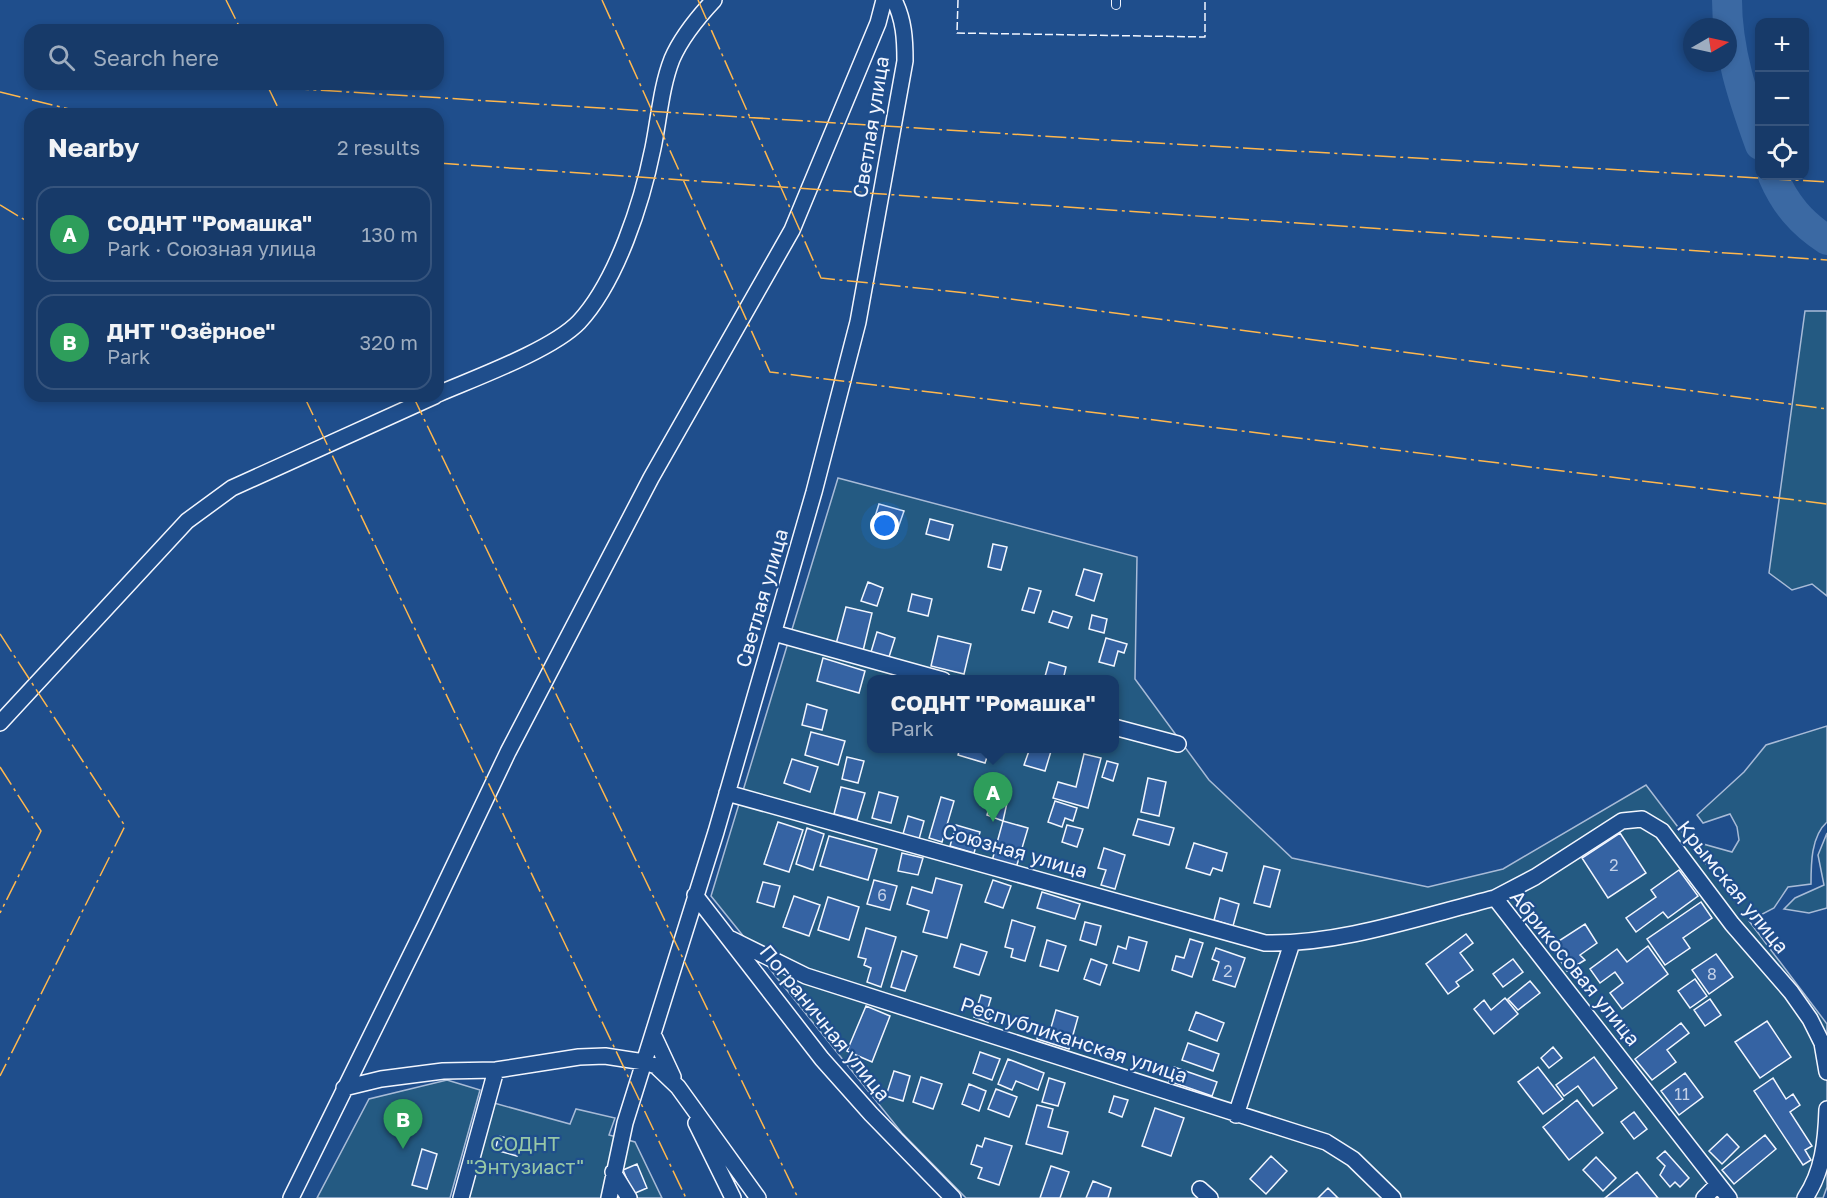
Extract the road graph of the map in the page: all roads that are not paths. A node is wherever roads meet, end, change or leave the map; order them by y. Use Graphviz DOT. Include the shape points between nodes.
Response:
graph roads {
  1 [pos="714,0"];
  2 [pos="884,0"];
  3 [pos="894,0"];
  4 [pos="444,391"];
  5 [pos="420,402"];
  6 [pos="774,633"];
  7 [pos="925,675"];
  8 [pos="0,723"];
  9 [pos="1119,728"];
  10 [pos="1178,744"];
  11 [pos="727,793"];
  12 [pos="695,895"];
  13 [pos="1495,898"];
  14 [pos="730,939"];
  15 [pos="1292,943"];
  16 [pos="653,1034"];
  17 [pos="644,1062"];
  18 [pos="496,1070"];
  19 [pos="1827,1072"];
  20 [pos="678,1087"];
  21 [pos="344,1088"];
  22 [pos="1827,1109"];
  23 [pos="1236,1115"];
  24 [pos="613,1172"];
  25 [pos="1718,1184"];
  26 [pos="291,1198"];
  27 [pos="461,1198"];
  28 [pos="609,1198"];
  29 [pos="629,1198"];
  30 [pos="733,1198"];
  31 [pos="758,1198"];
  32 [pos="953,1198"];
  33 [pos="1393,1198"];
  34 [pos="1704,1198"];
  35 [pos="1729,1198"];
  36 [pos="1805,1198"];
  1 -- 4 [label="street" via="673,58 635,208 615,264 597,299 578,323 547,343"];
  2 -- 21 [label="street" via="792,230 651,478 508,752"];
  3 -- 6 [label="street, Светлая улица" via="905,36 905,61 864,287 817,481"];
  5 -- 8 [label="street" via="262,473 208,503"];
  6 -- 7 [label="street"];
  6 -- 11 [label="street, Светлая улица"];
  9 -- 10 [label="street"];
  11 -- 12 [label="street, Светлая улица"];
  11 -- 15 [label="street, Союзная улица" via="1265,942"];
  12 -- 14 [label="street, Пограничная улица"];
  12 -- 16 [label="street, Светлая улица"];
  13 -- 15 [label="street, Абрикосовая улица"];
  13 -- 19 [label="street, Крымская улица" via="1622,821 1642,819 1654,823 1804,1010 1822,1043"];
  13 -- 25 [label="street, Абрикосовая улица"];
  14 -- 23 [label="street, Республиканская улица" via="806,976"];
  14 -- 32 [label="street, Пограничная улица" via="822,1059"];
  15 -- 23 [label="street"];
  16 -- 17 [label="street, Светлая улица"];
  16 -- 20 [label="street"];
  17 -- 18 [label="street" via="579,1057"];
  17 -- 20 [label="street" via="656,1066"];
  17 -- 24 [label="street, Светлая улица"];
  18 -- 21 [label="street" via="443,1071"];
  18 -- 27 [label="street"];
  20 -- 30 [label="street"];
  20 -- 31 [label="street"];
  21 -- 26 [label="street"];
  22 -- 36 [label="street" via="1818,1175"];
  23 -- 33 [label="street, Республиканская улица" via="1326,1142 1353,1159"];
  24 -- 28 [label="street, Светлая улица"];
  24 -- 29 [label="street"];
  25 -- 34 [label="street"];
  25 -- 35 [label="street, Абрикосовая улица"];
}
